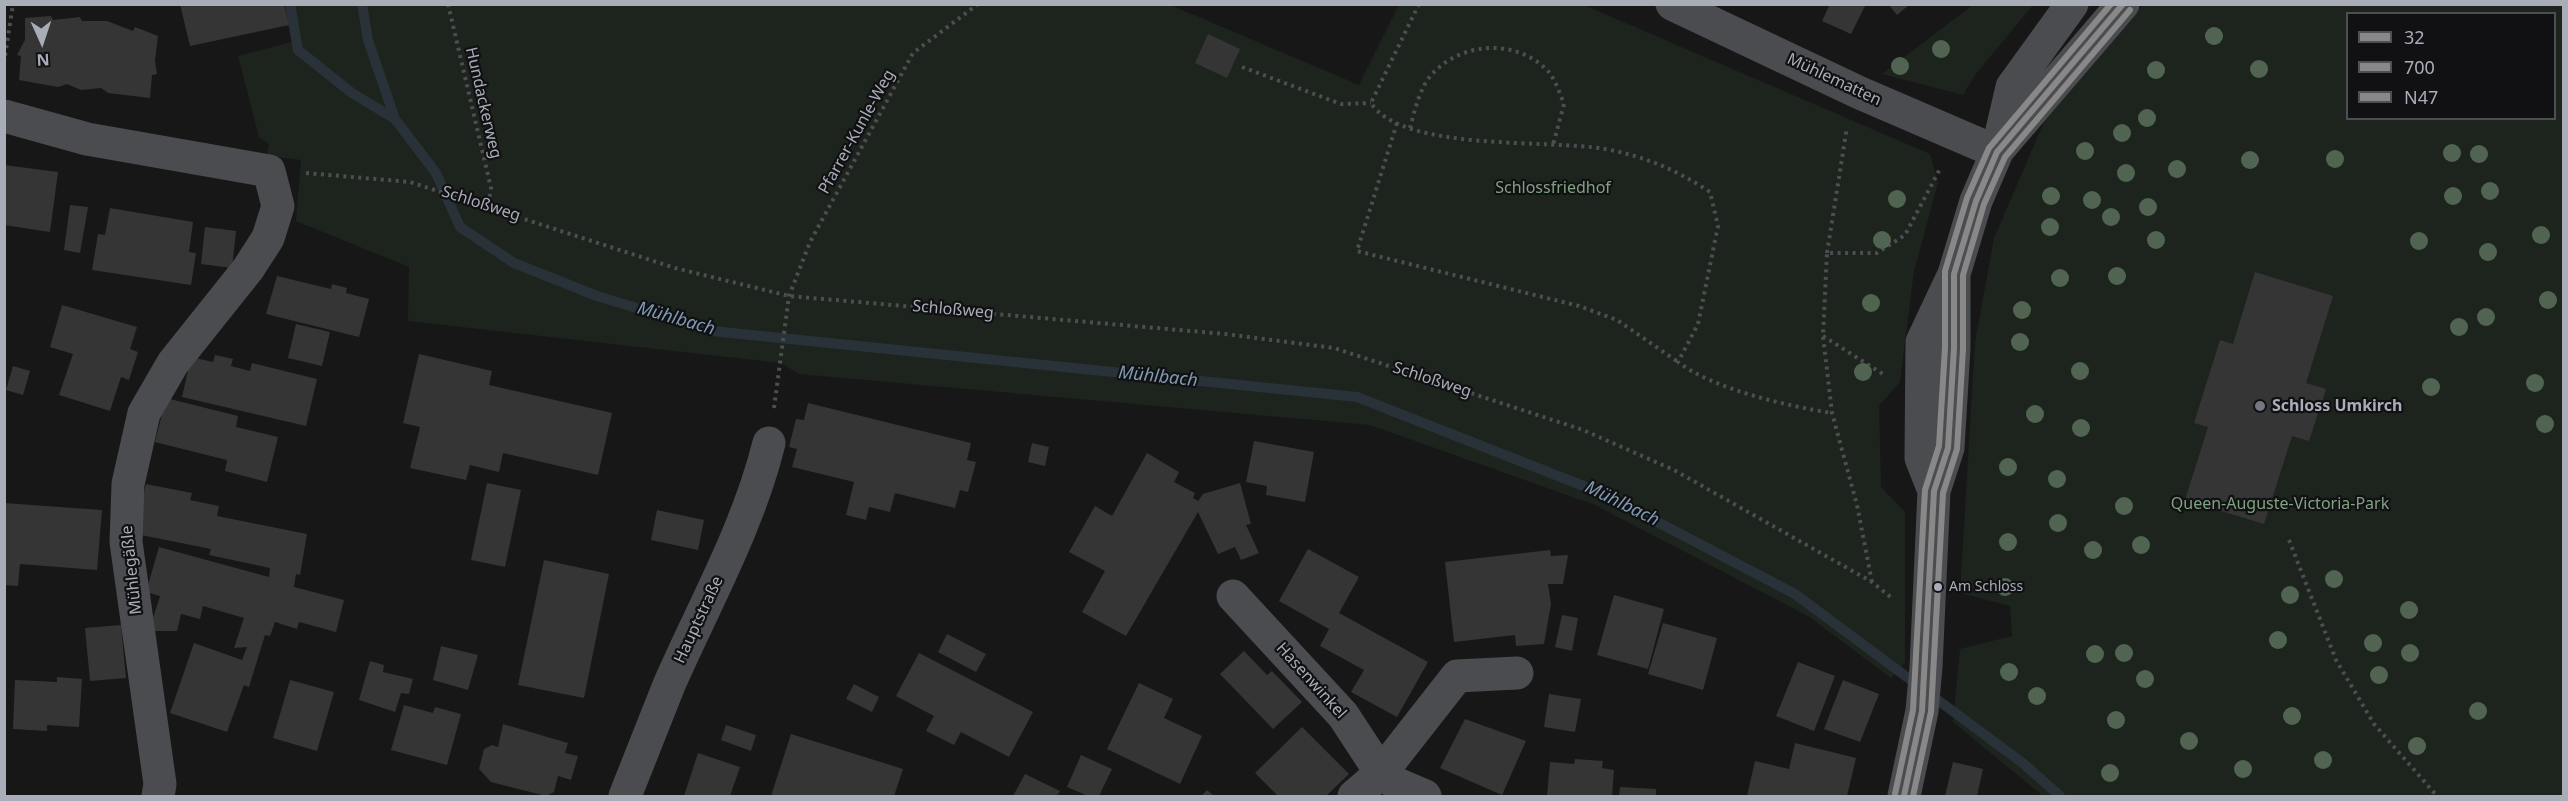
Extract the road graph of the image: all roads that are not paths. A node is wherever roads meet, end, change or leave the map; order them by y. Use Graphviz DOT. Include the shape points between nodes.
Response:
graph roads {
  1 [pos="1672,4"];
  2 [pos="2072,4"];
  3 [pos="2123,4"];
  4 [pos="4,116"];
  5 [pos="1997,152"];
  6 [pos="1953,274"];
  7 [pos="769,443"];
  8 [pos="1934,491"];
  9 [pos="1233,596"];
  10 [pos="1517,673"];
  11 [pos="1381,773"];
  12 [pos="158,796"];
  13 [pos="625,796"];
  14 [pos="1354,796"];
  15 [pos="1425,796"];
  16 [pos="1904,796"];
  1 -- 5 [label="street, Mühlematten" via="1860,93"];
  2 -- 5 [label="street" via="2012,87"];
  3 -- 5 [label="street"];
  4 -- 12 [label="street, Mühlegäßle" via="87,139 269,171 278,206 268,238 248,269 173,363 144,413 128,484 126,542 160,784"];
  5 -- 6 [label="street" via="1976,201"];
  6 -- 8 [label="street" via="1954,348 1948,448"];
  6 -- 8 [label="street" via="1922,342 1921,458"];
  7 -- 13 [label="street, Hauptstraße" via="762,472 719,578 669,686"];
  8 -- 16 [label="street" via="1922,711"];
  9 -- 11 [label="street, Hasenwinkel" via="1343,715"];
  10 -- 11 [label="street" via="1456,676"];
  11 -- 14 [label="street"];
  11 -- 15 [label="street, Hasenwinkel"];
}
